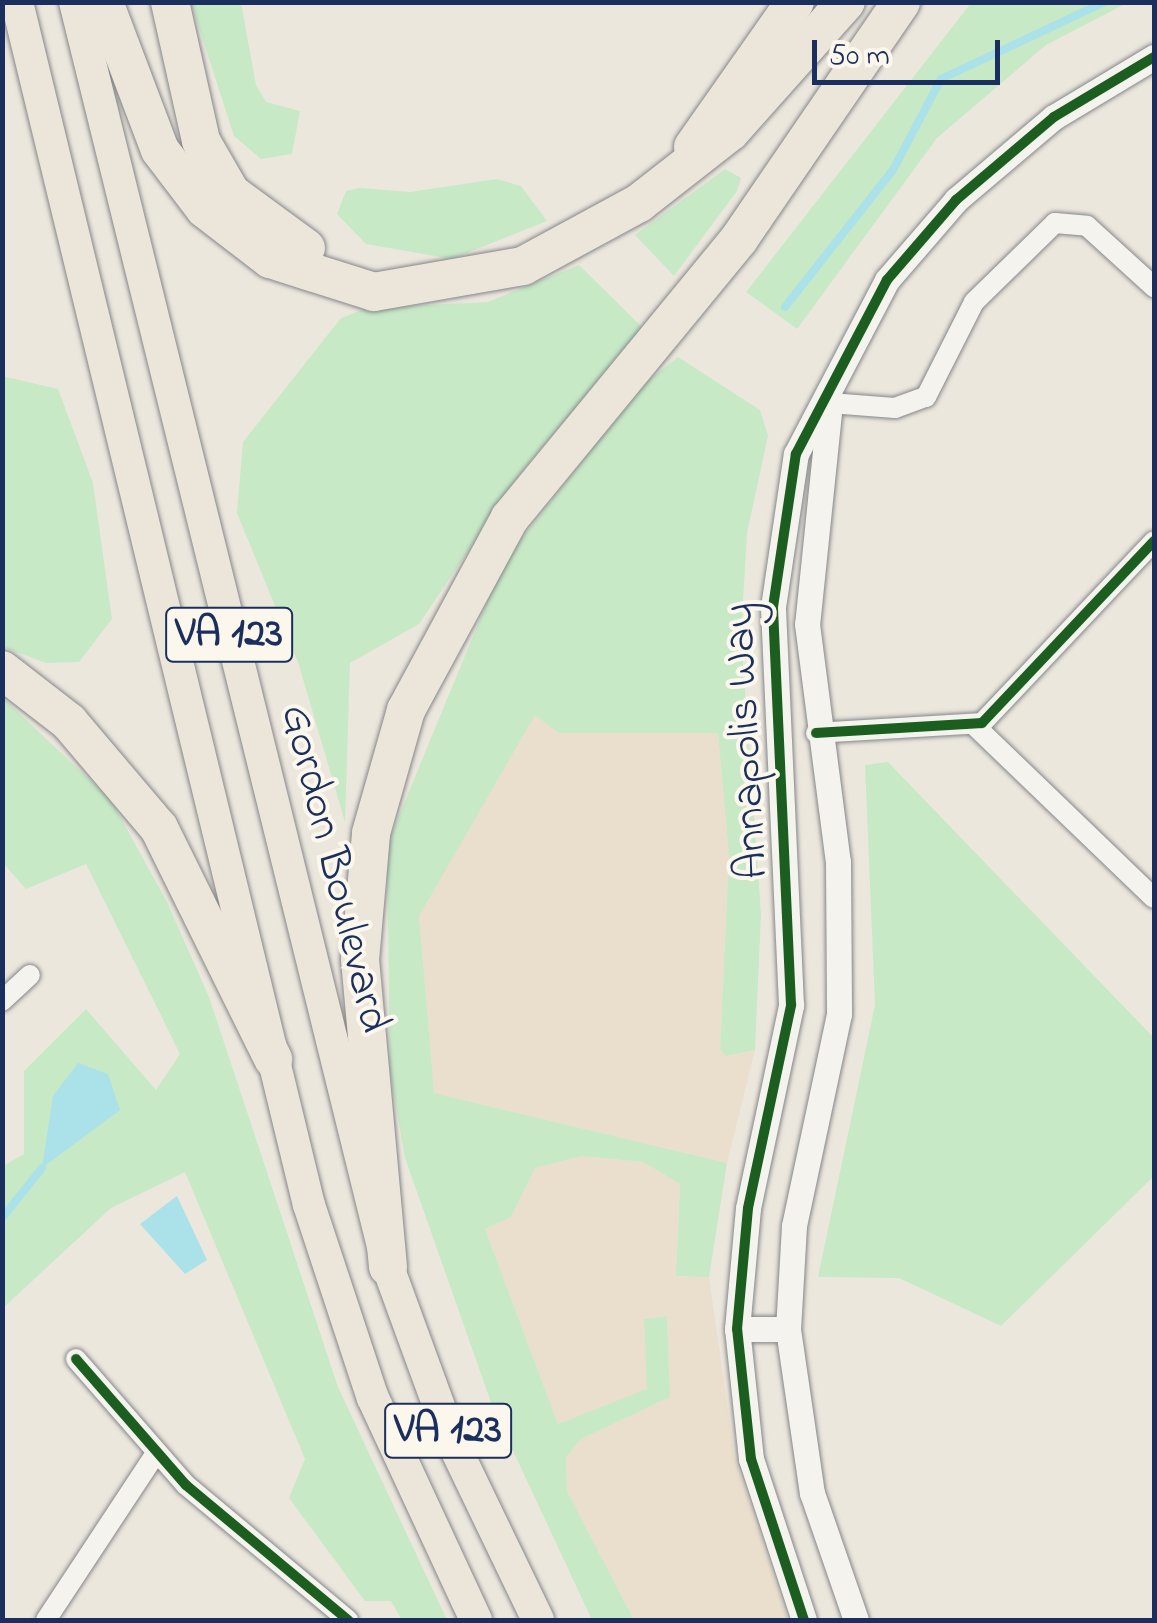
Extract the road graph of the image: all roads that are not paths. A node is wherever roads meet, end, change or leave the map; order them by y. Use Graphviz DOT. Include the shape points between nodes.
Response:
graph roads {
  1 [pos="17,2"];
  2 [pos="75,2"];
  3 [pos="104,2"];
  4 [pos="170,2"];
  5 [pos="795,2"];
  6 [pos="846,2"];
  7 [pos="900,2"];
  8 [pos="1154,57"];
  9 [pos="677,175"];
  10 [pos="459,283"];
  11 [pos="1154,288"];
  12 [pos="830,403"];
  13 [pos="1154,541"];
  14 [pos="2,670"];
  15 [pos="976,726"];
  16 [pos="816,732"];
  17 [pos="1154,898"];
  18 [pos="30,975"];
  19 [pos="2,1001"];
  20 [pos="274,1059"];
  21 [pos="388,1266"];
  22 [pos="737,1329"];
  23 [pos="788,1329"];
  24 [pos="76,1359"];
  25 [pos="156,1453"];
  26 [pos="854,1614"];
  27 [pos="46,1620"];
  28 [pos="348,1620"];
  29 [pos="476,1620"];
  30 [pos="538,1620"];
  31 [pos="807,1620"];
  1 -- 20 [label="main road, VA 123"];
  2 -- 21 [label="main road, Gordon Boulevard / VA 123"];
  3 -- 10 [label="highway" via="160,150 235,236 339,286"];
  4 -- 10 [label="highway" via="201,141 230,193 297,245"];
  5 -- 9 [label="highway"];
  6 -- 9 [label="highway" via="792,69"];
  7 -- 21 [label="highway" via="712,271 472,575 385,775 364,890 360,999"];
  8 -- 12 [label="street, Annapolis Way" via="1042,126 956,200 887,280"];
  9 -- 10 [label="highway" via="639,204 523,266"];
  11 -- 12 [label="street" via="1087,226 1054,222 974,302 926,397 894,408"];
  12 -- 16 [label="street, Annapolis Way" via="807,594"];
  12 -- 22 [label="street, Annapolis Way" via="798,445 778,544 791,1005 748,1208"];
  13 -- 15 [label="street"];
  14 -- 20 [label="highway" via="69,722 150,816"];
  15 -- 16 [label="street"];
  15 -- 17 [label="street"];
  16 -- 23 [label="street, Annapolis Way" via="838,862 840,1014 794,1226"];
  18 -- 19 [label="street"];
  20 -- 29 [label="main road, VA 123" via="360,1364"];
  21 -- 30 [label="main road, Gordon Boulevard / VA 123" via="457,1452"];
  22 -- 23 [label="street"];
  22 -- 31 [label="street, Annapolis Way" via="751,1460"];
  23 -- 26 [label="street, Annapolis Way" via="798,1433"];
  24 -- 25 [label="street"];
  25 -- 27 [label="street"];
  25 -- 28 [label="street"];
  26 -- 31 [label="street"];
}
